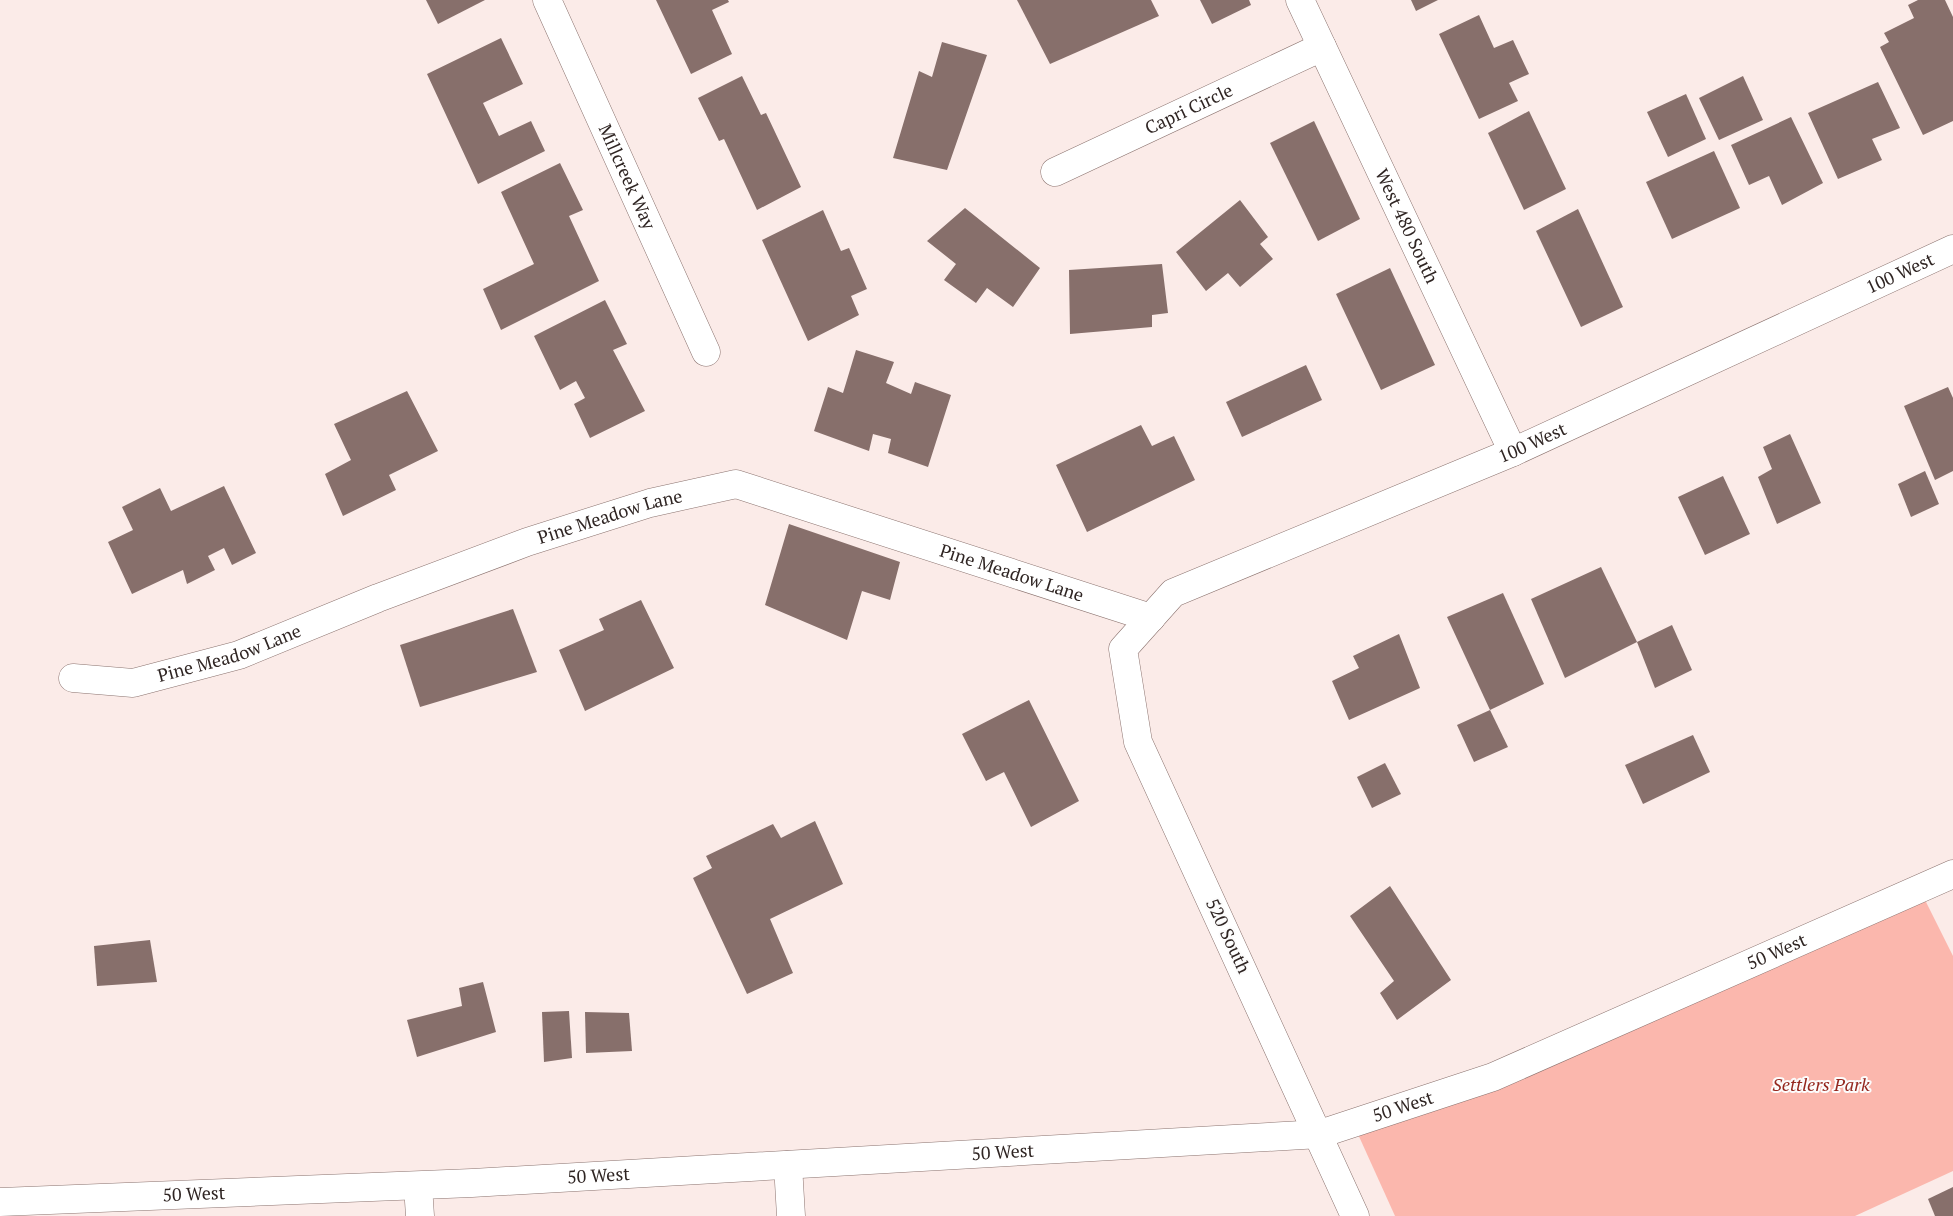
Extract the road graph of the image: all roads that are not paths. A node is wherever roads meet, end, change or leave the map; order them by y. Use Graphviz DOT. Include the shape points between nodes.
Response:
graph roads {
  1 [pos="547,0"];
  2 [pos="1300,0"];
  3 [pos="1322,47"];
  4 [pos="1055,172"];
  5 [pos="1953,249"];
  6 [pos="706,352"];
  7 [pos="1513,452"];
  8 [pos="1150,618"];
  9 [pos="1123,649"];
  10 [pos="73,678"];
  11 [pos="1953,874"];
  12 [pos="1320,1134"];
  13 [pos="788,1165"];
  14 [pos="418,1186"];
  15 [pos="0,1202"];
  16 [pos="420,1216"];
  17 [pos="791,1216"];
  18 [pos="1355,1216"];
  1 -- 6 [label="street, Millcreek Way"];
  2 -- 3 [label="street, West 480 South"];
  3 -- 4 [label="street, Capri Circle"];
  3 -- 7 [label="street, West 480 South"];
  5 -- 7 [label="street, 100 West"];
  7 -- 8 [label="street, 100 West" via="1173,593"];
  8 -- 9 [label="street, 100 West"];
  8 -- 10 [label="street, Pine Meadow Lane" via="736,484 650,503 527,542 239,655 133,683"];
  9 -- 12 [label="street, 520 South" via="1138,742"];
  11 -- 12 [label="street, 50 West" via="1493,1077"];
  12 -- 13 [label="street, 50 West"];
  12 -- 18 [label="street, 520 South"];
  13 -- 14 [label="street, 50 West"];
  13 -- 17 [label="street"];
  14 -- 15 [label="street, 50 West"];
  14 -- 16 [label="street"];
}
